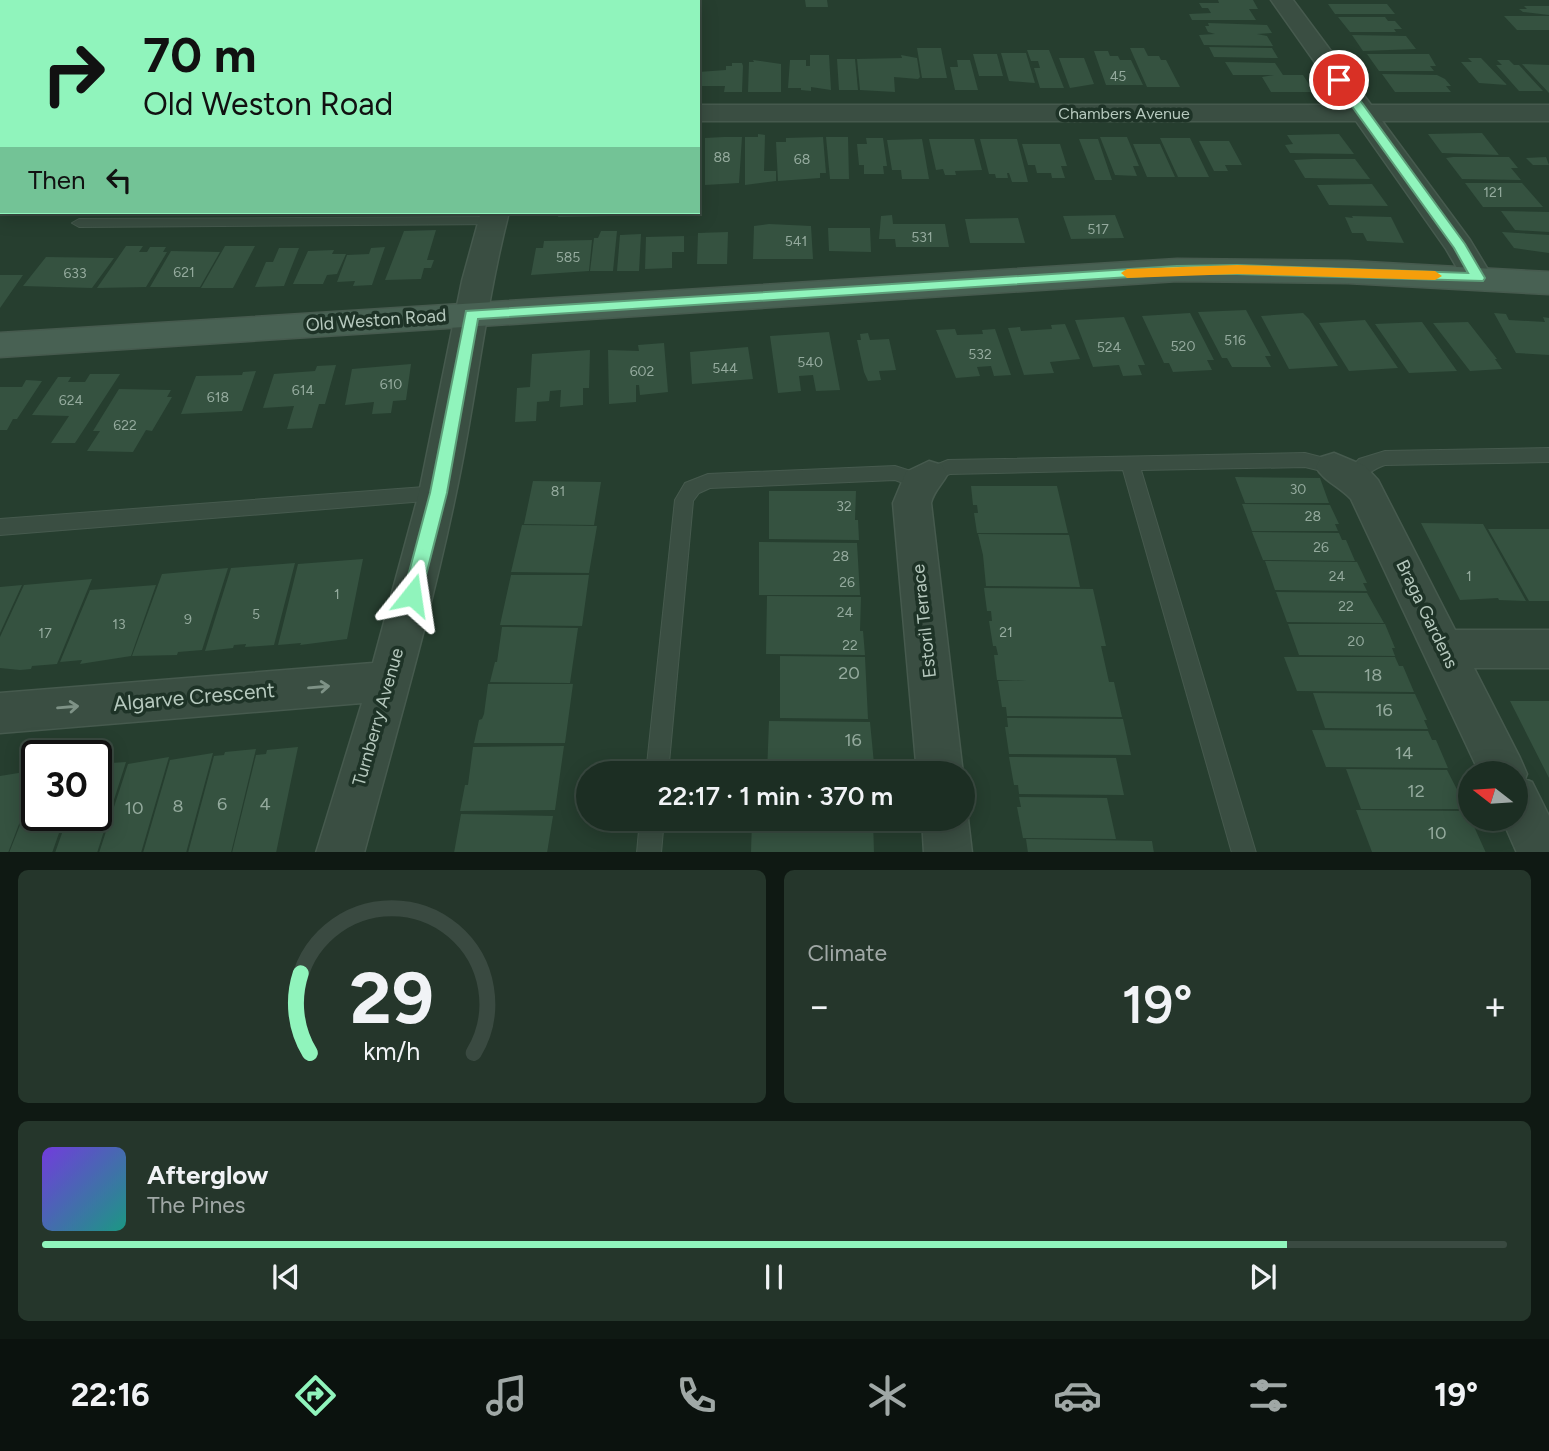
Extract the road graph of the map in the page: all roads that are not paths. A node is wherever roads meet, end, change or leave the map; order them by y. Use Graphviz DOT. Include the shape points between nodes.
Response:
graph roads {
  1 [pos="1282,0"];
  2 [pos="700,113"];
  3 [pos="1362,113"];
  4 [pos="1549,113"];
  5 [pos="494,216"];
  6 [pos="79,223"];
  7 [pos="1478,278"];
  8 [pos="1549,283"];
  9 [pos="471,314"];
  10 [pos="0,345"];
  11 [pos="1549,455"];
  12 [pos="1130,462"];
  13 [pos="1343,472"];
  14 [pos="924,478"];
  15 [pos="438,493"];
  16 [pos="0,527"];
  17 [pos="1445,649"];
  18 [pos="1549,649"];
  19 [pos="389,681"];
  20 [pos="0,713"];
  21 [pos="658,761"];
  22 [pos="939,761"];
  23 [pos="1498,761"];
  24 [pos="1528,823"];
  25 [pos="651,831"];
  26 [pos="946,831"];
  27 [pos="340,852"];
  28 [pos="649,852"];
  29 [pos="948,852"];
  30 [pos="1244,852"];
  31 [pos="1542,852"];
  1 -- 3 [label="street"];
  2 -- 3 [label="street, Chambers Avenue"];
  3 -- 4 [label="street, Chambers Avenue"];
  3 -- 7 [label="street"];
  5 -- 6 [label="lane"];
  5 -- 9 [label="street, Turnberry Avenue"];
  7 -- 8 [label="main road, Old Weston Road"];
  7 -- 9 [label="main road, Old Weston Road" via="1177,270"];
  9 -- 10 [label="main road, Old Weston Road"];
  9 -- 15 [label="street, Turnberry Avenue"];
  11 -- 13 [label="lane" via="1385,458"];
  12 -- 13 [label="lane" via="1305,460"];
  12 -- 14 [label="lane" via="948,467"];
  12 -- 30 [label="lane"];
  13 -- 17 [label="street, Braga Gardens" via="1365,490"];
  14 -- 21 [label="lane" via="895,473 708,481 692,488 684,500"];
  14 -- 22 [label="street, Estoril Terrace" via="912,503"];
  15 -- 16 [label="lane"];
  15 -- 19 [label="street, Turnberry Avenue"];
  17 -- 18 [label="street"];
  17 -- 23 [label="street, Braga Gardens"];
  20 -- 19 [label="street, Algarve Crescent, one-way"];
  19 -- 27 [label="street, Turnberry Avenue"];
  24 -- 31 [label="street"];
  25 -- 28 [label="lane"];
  26 -- 29 [label="street"];
}
